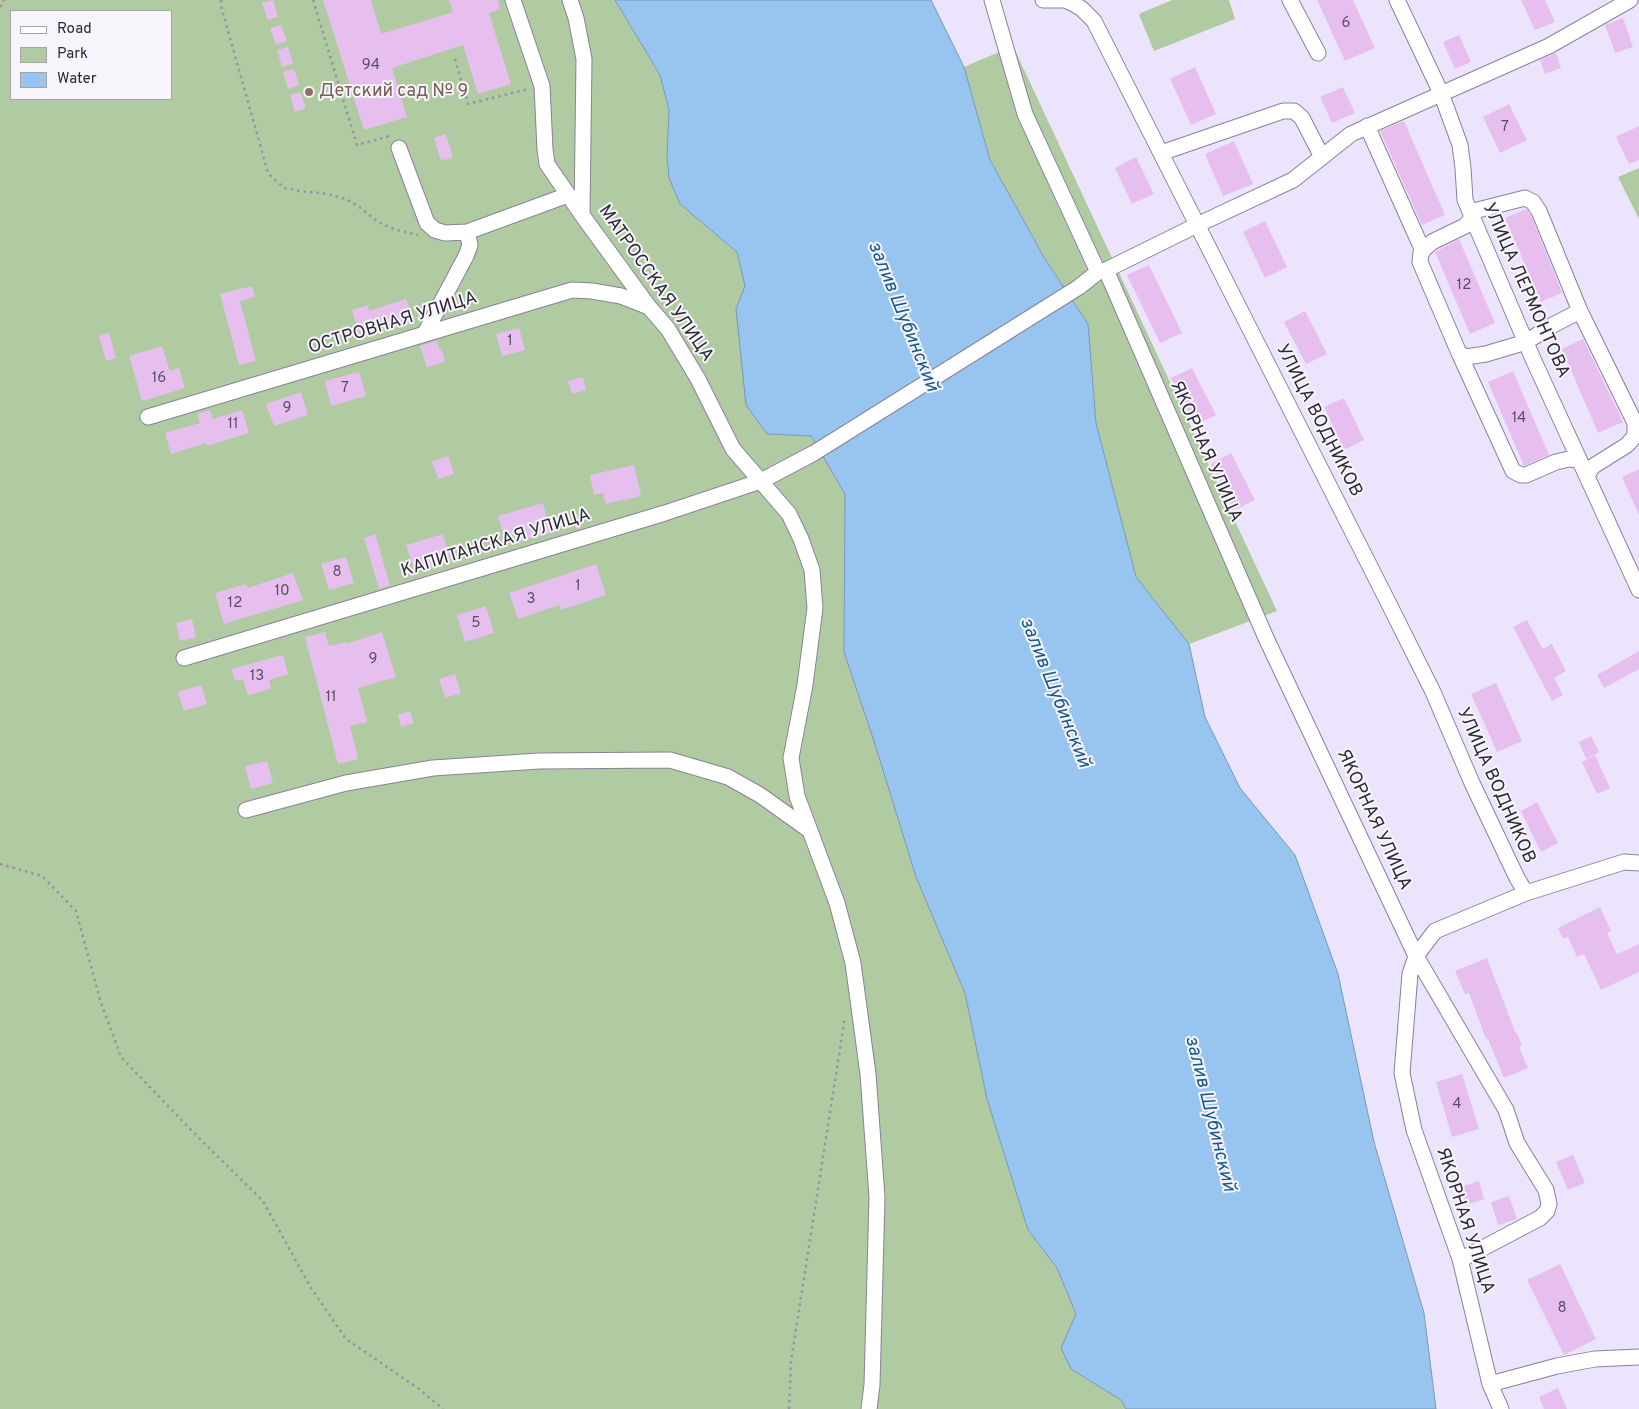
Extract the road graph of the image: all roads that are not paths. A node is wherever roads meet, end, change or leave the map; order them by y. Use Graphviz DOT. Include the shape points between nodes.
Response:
graph roads {
  1 [pos="514,0"];
  2 [pos="570,0"];
  3 [pos="992,0"];
  4 [pos="1043,0"];
  5 [pos="1290,0"];
  6 [pos="1397,0"];
  7 [pos="1630,0"];
  8 [pos="1318,53"];
  9 [pos="1441,94"];
  10 [pos="1367,126"];
  11 [pos="399,148"];
  12 [pos="1161,153"];
  13 [pos="1322,157"];
  14 [pos="568,195"];
  15 [pos="582,215"];
  16 [pos="1471,215"];
  17 [pos="1198,225"];
  18 [pos="466,232"];
  19 [pos="1423,250"];
  20 [pos="1102,271"];
  21 [pos="649,306"];
  22 [pos="1580,311"];
  23 [pos="426,333"];
  24 [pos="1526,342"];
  25 [pos="1459,353"];
  26 [pos="148,417"];
  27 [pos="1579,460"];
  28 [pos="1587,476"];
  29 [pos="761,481"];
  30 [pos="1639,590"];
  31 [pos="184,658"];
  32 [pos="246,810"];
  33 [pos="809,830"];
  34 [pos="1639,862"];
  35 [pos="1526,893"];
  36 [pos="1416,956"];
  37 [pos="1460,1259"];
  38 [pos="1639,1357"];
  39 [pos="1490,1384"];
  40 [pos="869,1409"];
  41 [pos="1501,1409"];
  1 -- 14 [label="street" via="542,86 547,164"];
  2 -- 15 [label="street, МАТРОССКАЯ УЛИЦА" via="584,58"];
  3 -- 20 [label="street, ЯКОРНАЯ УЛИЦА" via="1025,114"];
  4 -- 12 [label="street, УЛИЦА ВОДНИКОВ" via="1065,0 1082,9 1094,21"];
  5 -- 8 [label="street"];
  6 -- 9 [label="street, УЛИЦА ЛЕРМОНТОВА"];
  7 -- 9 [label="street, КАПИТАНСКАЯ УЛИЦА" via="1550,46"];
  9 -- 10 [label="street, КАПИТАНСКАЯ УЛИЦА"];
  9 -- 16 [label="street, УЛИЦА ЛЕРМОНТОВА" via="1460,145 1465,200"];
  10 -- 13 [label="street, КАПИТАНСКАЯ УЛИЦА"];
  10 -- 19 [label="street"];
  11 -- 18 [label="street" via="427,223 446,233"];
  12 -- 13 [label="street" via="1283,111 1294,111 1302,118"];
  12 -- 17 [label="street, УЛИЦА ВОДНИКОВ"];
  13 -- 17 [label="street, КАПИТАНСКАЯ УЛИЦА" via="1293,180"];
  14 -- 15 [label="street"];
  14 -- 18 [label="street"];
  15 -- 21 [label="street, МАТРОССКАЯ УЛИЦА"];
  16 -- 19 [label="street" via="1466,226 1432,242"];
  16 -- 22 [label="street" via="1524,198 1533,202"];
  16 -- 24 [label="street, УЛИЦА ЛЕРМОНТОВА"];
  17 -- 20 [label="street, КАПИТАНСКАЯ УЛИЦА"];
  17 -- 35 [label="street, УЛИЦА ВОДНИКОВ" via="1433,692 1472,783"];
  18 -- 23 [label="street" via="470,245 466,256"];
  19 -- 25 [label="street" via="1420,262"];
  20 -- 29 [label="street, КАПИТАНСКАЯ УЛИЦА" via="814,453"];
  20 -- 36 [label="street, ЯКОРНАЯ УЛИЦА" via="1266,638"];
  21 -- 23 [label="street, ОСТРОВНАЯ УЛИЦА" via="622,296 572,290"];
  21 -- 29 [label="street, МАТРОССКАЯ УЛИЦА" via="688,362 733,449"];
  22 -- 24 [label="street"];
  22 -- 28 [label="street" via="1635,423 1635,436 1627,445 1592,467"];
  23 -- 26 [label="street, ОСТРОВНАЯ УЛИЦА"];
  24 -- 25 [label="street" via="1486,354 1466,357"];
  24 -- 27 [label="street, УЛИЦА ЛЕРМОНТОВА"];
  25 -- 27 [label="street" via="1513,471 1526,475 1556,462"];
  27 -- 28 [label="street, УЛИЦА ЛЕРМОНТОВА"];
  28 -- 30 [label="street, УЛИЦА ЛЕРМОНТОВА"];
  29 -- 31 [label="street, КАПИТАНСКАЯ УЛИЦА"];
  29 -- 33 [label="street, МАТРОССКАЯ УЛИЦА" via="789,514 802,539 812,570 815,608 791,758 797,796"];
  32 -- 33 [label="street" via="346,783 433,768 539,761 670,760 728,777"];
  33 -- 40 [label="street, МАТРОССКАЯ УЛИЦА" via="837,903 853,963 868,1074 877,1197"];
  34 -- 35 [label="street" via="1624,862"];
  35 -- 36 [label="street" via="1435,931"];
  36 -- 37 [label="street, ЯКОРНАЯ УЛИЦА" via="1410,974 1402,1073 1414,1130"];
  36 -- 37 [label="street" via="1506,1110 1517,1143 1546,1190 1549,1204 1540,1218"];
  37 -- 39 [label="street, ЯКОРНАЯ УЛИЦА"];
  38 -- 39 [label="street" via="1595,1358"];
  39 -- 41 [label="street, ЯКОРНАЯ УЛИЦА"];
}
